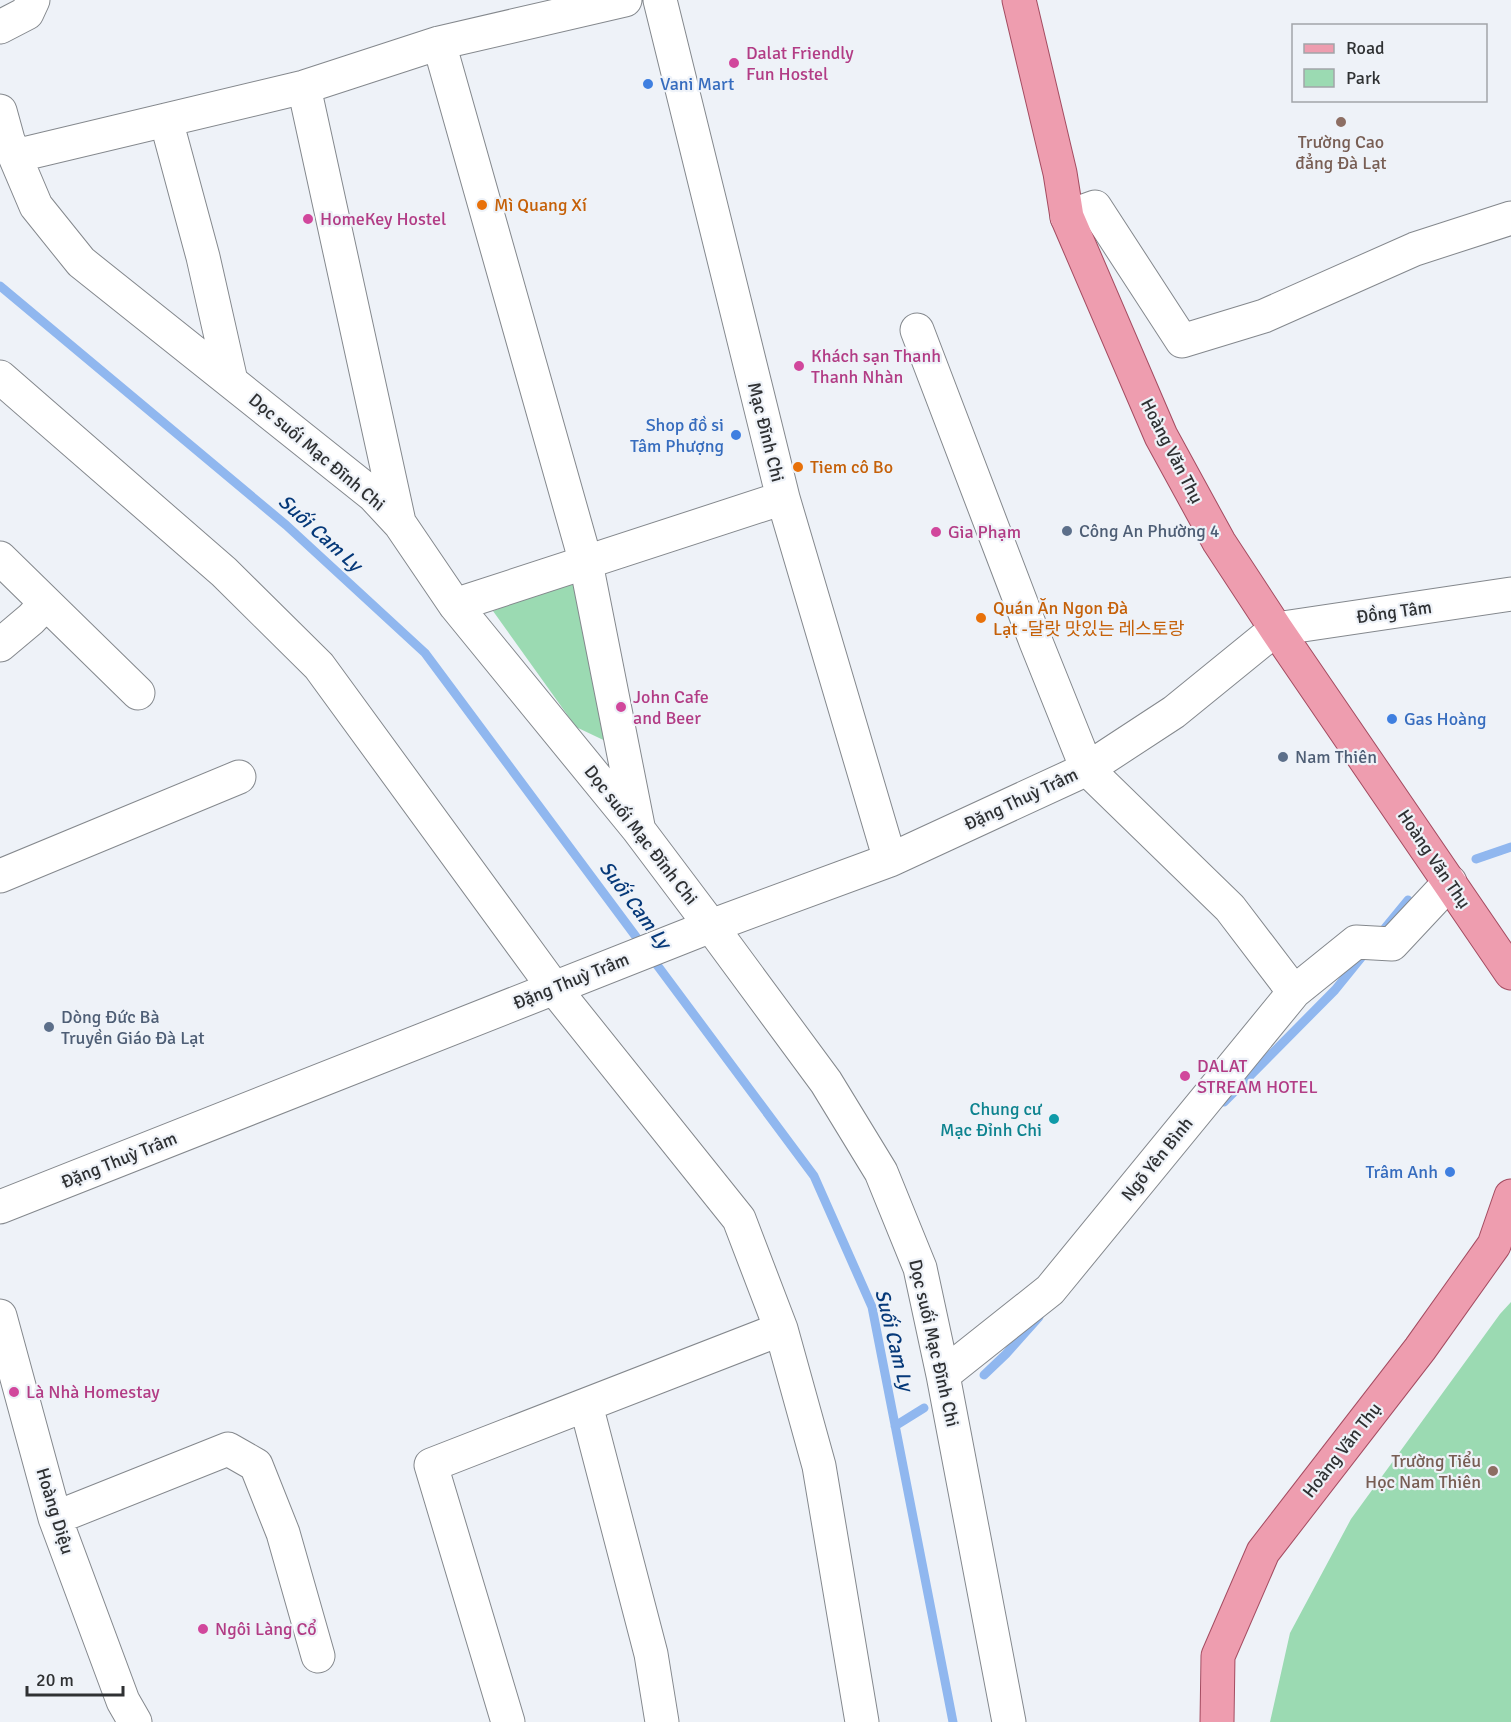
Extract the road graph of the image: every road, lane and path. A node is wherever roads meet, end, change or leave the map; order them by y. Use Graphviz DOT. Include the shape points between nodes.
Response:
graph roads {
  1 [pos="33,0"];
  2 [pos="625,0"];
  3 [pos="660,0"];
  4 [pos="1019,0"];
  5 [pos="0,27"];
  6 [pos="439,43"];
  7 [pos="304,87"];
  8 [pos="0,111"];
  9 [pos="166,120"];
  10 [pos="15,156"];
  11 [pos="1067,217"];
  12 [pos="1511,218"];
  13 [pos="916,330"];
  14 [pos="0,377"];
  15 [pos="231,381"];
  16 [pos="783,498"];
  17 [pos="400,524"];
  18 [pos="0,558"];
  19 [pos="586,563"];
  20 [pos="1511,594"];
  21 [pos="46,603"];
  22 [pos="455,605"];
  23 [pos="1276,629"];
  24 [pos="0,645"];
  25 [pos="138,693"];
  26 [pos="1087,769"];
  27 [pos="239,777"];
  28 [pos="638,829"];
  29 [pos="890,860"];
  30 [pos="0,876"];
  31 [pos="1450,882"];
  32 [pos="711,926"];
  33 [pos="1511,973"];
  34 [pos="554,988"];
  35 [pos="1294,992"];
  36 [pos="1511,1196"];
  37 [pos="0,1207"];
  38 [pos="0,1316"];
  39 [pos="781,1329"];
  40 [pos="944,1375"];
  41 [pos="586,1406"];
  42 [pos="55,1518"];
  43 [pos="318,1656"];
  44 [pos="127,1715"];
  45 [pos="508,1722"];
  46 [pos="662,1722"];
  47 [pos="862,1722"];
  48 [pos="1009,1722"];
  49 [pos="1217,1722"];
  1 -- 5 [label="street" via="27,12"];
  2 -- 6 [label="street"];
  3 -- 16 [label="street, Mạc Đĩnh Chi"];
  4 -- 11 [label="main road, Hoàng Văn Thụ"];
  6 -- 7 [label="street"];
  6 -- 19 [label="street"];
  7 -- 9 [label="street"];
  7 -- 17 [label="street"];
  8 -- 10 [label="street, Dọc suối Mạc Đĩnh Chi"];
  9 -- 10 [label="street"];
  9 -- 15 [label="street" via="204,257"];
  10 -- 15 [label="street, Dọc suối Mạc Đĩnh Chi" via="36,206 81,262"];
  11 -- 12 [label="street" via="1095,207 1182,341 1264,316 1415,249"];
  11 -- 23 [label="main road, Hoàng Văn Thụ" via="1161,436 1219,542"];
  13 -- 26 [label="street"];
  14 -- 34 [label="street" via="224,572 319,666"];
  15 -- 17 [label="street, Dọc suối Mạc Đĩnh Chi" via="373,495"];
  16 -- 19 [label="street"];
  16 -- 29 [label="street, Mạc Đĩnh Chi"];
  17 -- 22 [label="street, Dọc suối Mạc Đĩnh Chi"];
  18 -- 21 [label="street"];
  19 -- 22 [label="street"];
  19 -- 28 [label="street"];
  20 -- 23 [label="street, Đồng Tâm"];
  21 -- 24 [label="street"];
  21 -- 25 [label="street"];
  22 -- 28 [label="street, Dọc suối Mạc Đĩnh Chi"];
  23 -- 26 [label="street, Đặng Thuỳ Trâm" via="1174,712"];
  23 -- 31 [label="main road, Hoàng Văn Thụ"];
  26 -- 29 [label="street, Đặng Thuỳ Trâm"];
  26 -- 35 [label="street" via="1230,908"];
  27 -- 30 [label="street"];
  28 -- 32 [label="street, Dọc suối Mạc Đĩnh Chi"];
  29 -- 32 [label="street, Đặng Thuỳ Trâm"];
  31 -- 33 [label="main road, Hoàng Văn Thụ"];
  31 -- 35 [label="street, Ngõ Yên Bình" via="1392,944 1356,942"];
  32 -- 34 [label="street, Đặng Thuỳ Trâm"];
  32 -- 40 [label="street, Dọc suối Mạc Đĩnh Chi" via="826,1082 881,1172 920,1268"];
  34 -- 37 [label="street, Đặng Thuỳ Trâm"];
  34 -- 39 [label="street" via="739,1219"];
  35 -- 40 [label="street, Ngõ Yên Bình" via="1050,1290"];
  36 -- 49 [label="main road, Hoàng Văn Thụ" via="1494,1245 1420,1349 1263,1552 1218,1656"];
  38 -- 42 [label="street, Hoàng Diệu"];
  39 -- 41 [label="street"];
  39 -- 47 [label="street" via="819,1466"];
  40 -- 48 [label="street, Dọc suối Mạc Đĩnh Chi"];
  41 -- 45 [label="street" via="431,1465"];
  41 -- 46 [label="street" via="651,1654"];
  42 -- 43 [label="street" via="228,1449 256,1465 283,1533"];
  42 -- 44 [label="street, Hoàng Diệu"];
}
